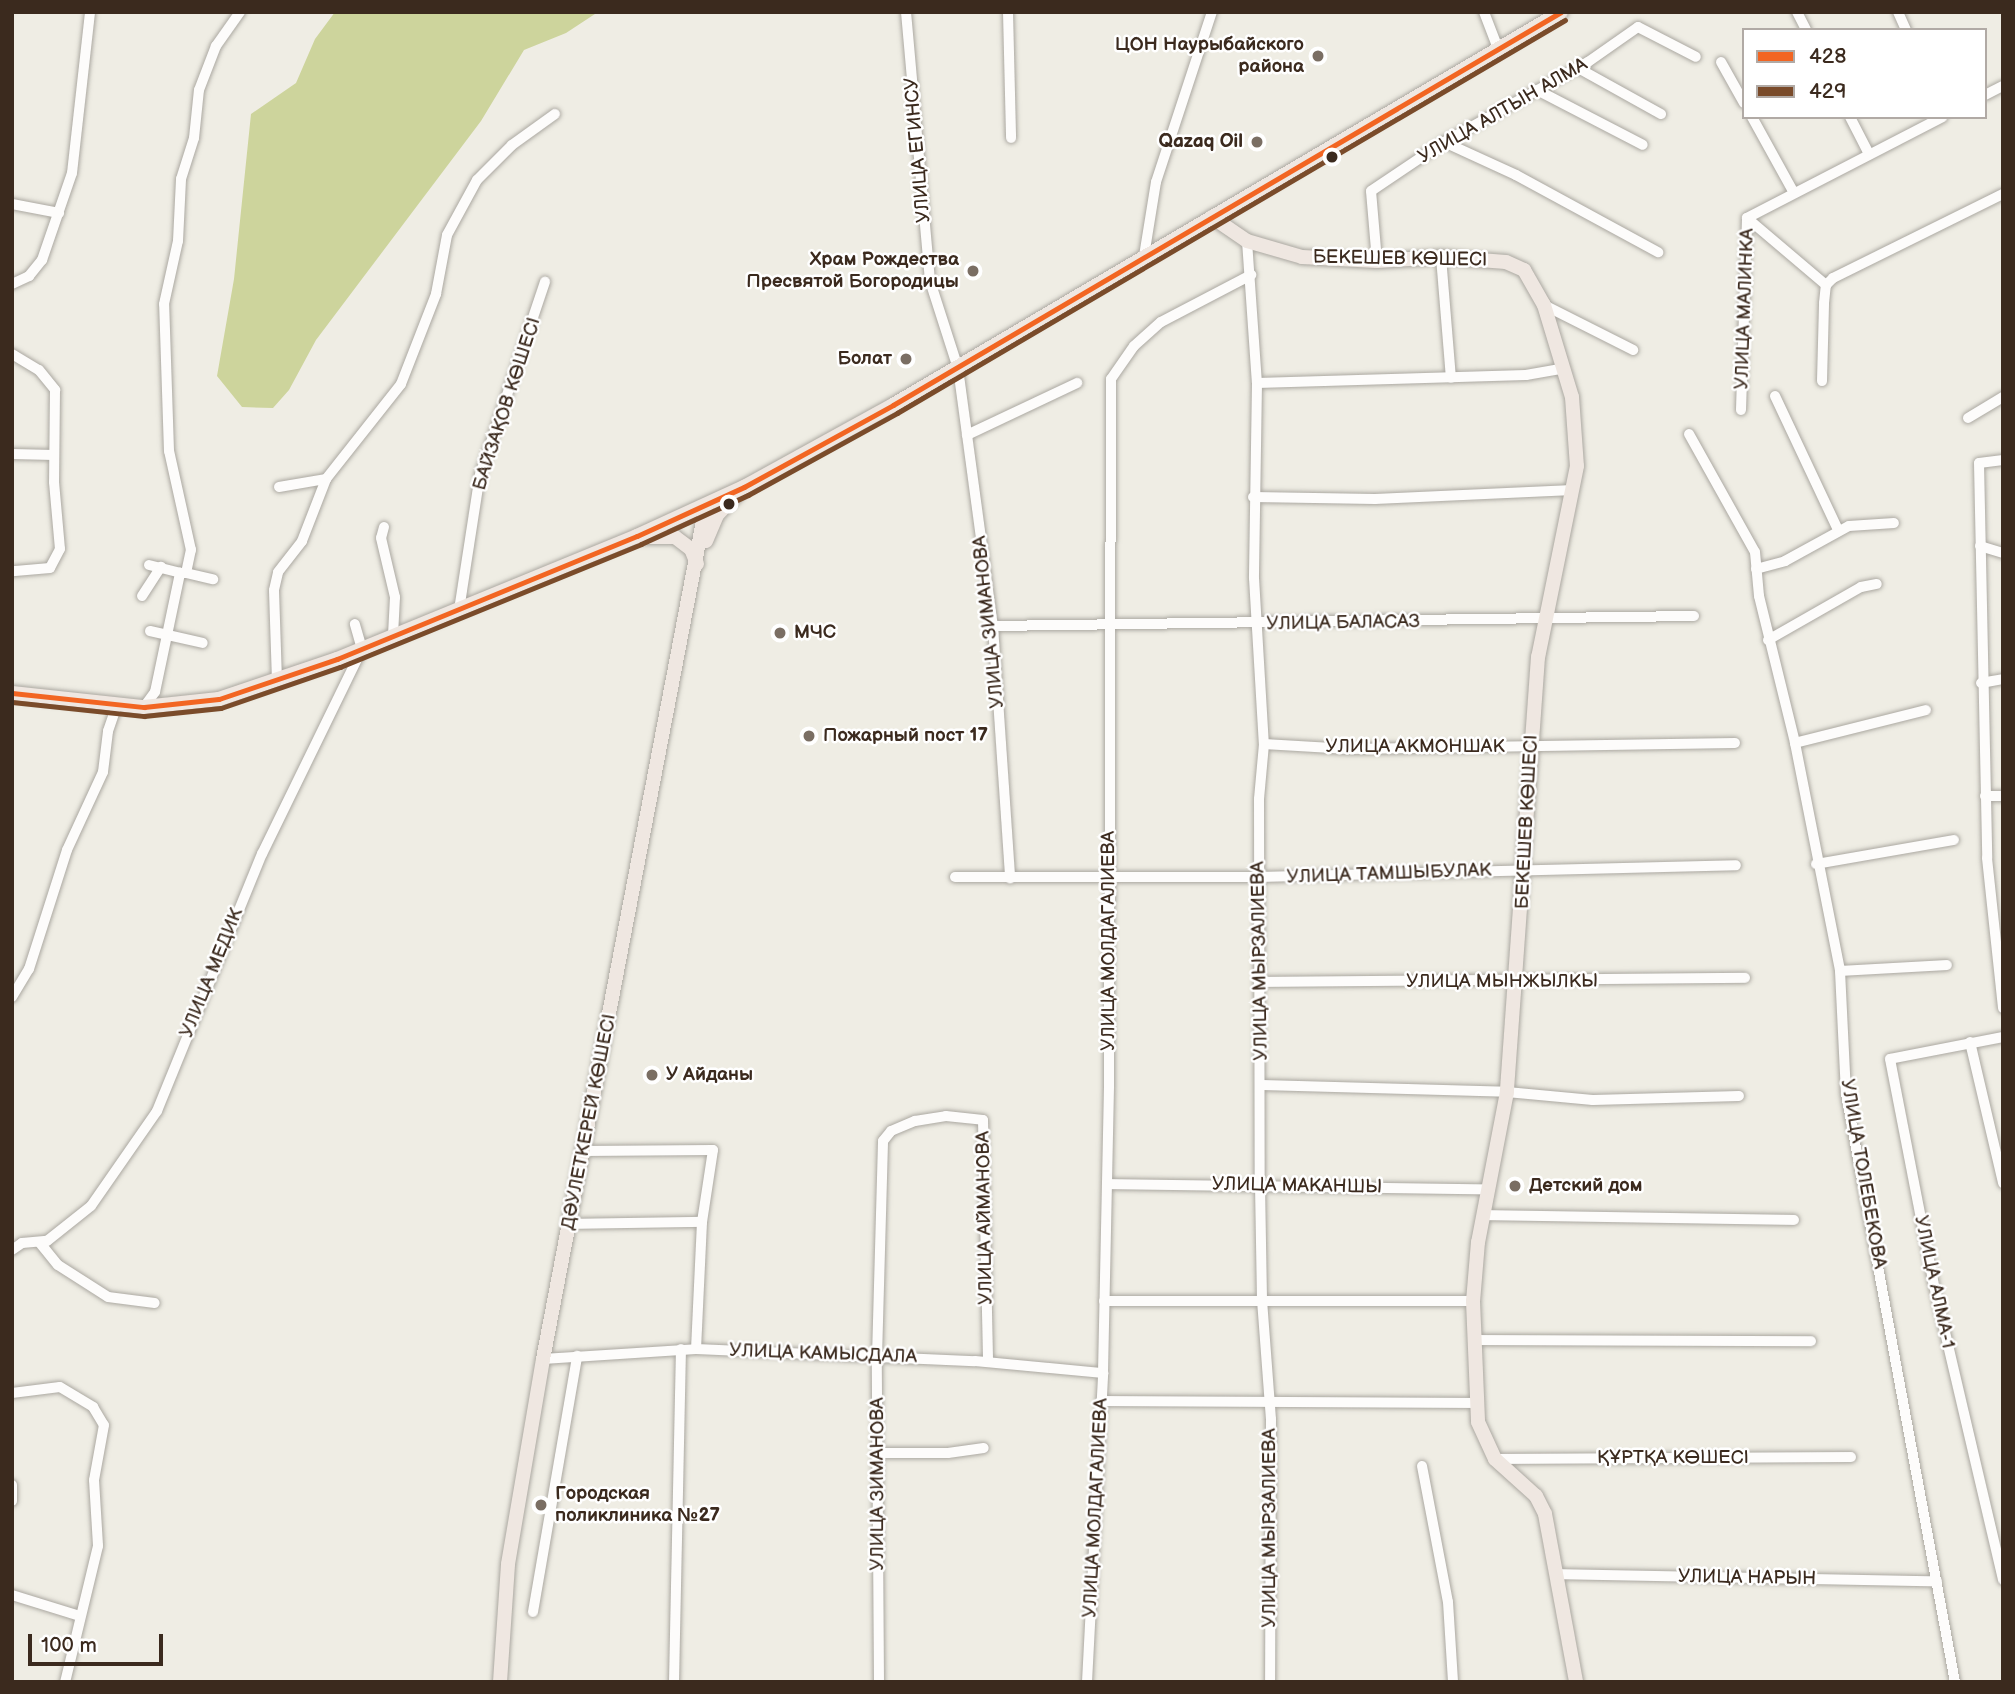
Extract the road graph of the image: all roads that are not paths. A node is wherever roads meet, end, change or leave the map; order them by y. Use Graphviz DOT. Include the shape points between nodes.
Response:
graph roads {
  1 [pos="90,12"];
  2 [pos="240,12"];
  3 [pos="905,12"];
  4 [pos="1008,12"];
  5 [pos="1212,12"];
  6 [pos="1484,12"];
  7 [pos="1561,12"];
  8 [pos="1797,12"];
  9 [pos="1898,12"];
  10 [pos="1805,28"];
  11 [pos="1905,28"];
  12 [pos="1498,48"];
  13 [pos="1696,57"];
  14 [pos="1721,62"];
  15 [pos="1578,68"];
  16 [pos="2003,86"];
  17 [pos="1537,90"];
  18 [pos="1987,94"];
  19 [pos="1742,99"];
  20 [pos="555,114"];
  21 [pos="1661,114"];
  22 [pos="1753,119"];
  23 [pos="1851,119"];
  24 [pos="1939,119"];
  25 [pos="1011,138"];
  26 [pos="1444,142"];
  27 [pos="1643,145"];
  28 [pos="1869,154"];
  29 [pos="1794,193"];
  30 [pos="2003,194"];
  31 [pos="12,204"];
  32 [pos="59,213"];
  33 [pos="1212,216"];
  34 [pos="1747,218"];
  35 [pos="1247,241"];
  36 [pos="1658,252"];
  37 [pos="1144,256"];
  38 [pos="1441,257"];
  39 [pos="1377,261"];
  40 [pos="1251,275"];
  41 [pos="545,282"];
  42 [pos="12,284"];
  43 [pos="1826,285"];
  44 [pos="1544,305"];
  45 [pos="1633,350"];
  46 [pos="12,354"];
  47 [pos="958,368"];
  48 [pos="1564,368"];
  49 [pos="1451,378"];
  50 [pos="1822,381"];
  51 [pos="1077,383"];
  52 [pos="1258,383"];
  53 [pos="1775,396"];
  54 [pos="2003,397"];
  55 [pos="1741,410"];
  56 [pos="1968,418"];
  57 [pos="1689,434"];
  58 [pos="967,435"];
  59 [pos="12,454"];
  60 [pos="54,455"];
  61 [pos="2003,460"];
  62 [pos="326,479"];
  63 [pos="279,486"];
  64 [pos="744,487"];
  65 [pos="1573,490"];
  66 [pos="1254,497"];
  67 [pos="706,505"];
  68 [pos="1894,523"];
  69 [pos="384,527"];
  70 [pos="1838,530"];
  71 [pos="637,537"];
  72 [pos="1980,546"];
  73 [pos="2003,553"];
  74 [pos="697,565"];
  75 [pos="1756,569"];
  76 [pos="12,571"];
  77 [pos="183,573"];
  78 [pos="213,579"];
  79 [pos="1877,584"];
  80 [pos="142,596"];
  81 [pos="459,610"];
  82 [pos="1694,616"];
  83 [pos="1545,617"];
  84 [pos="1109,622"];
  85 [pos="355,624"];
  86 [pos="1256,625"];
  87 [pos="993,626"];
  88 [pos="150,631"];
  89 [pos="168,635"];
  90 [pos="393,636"];
  91 [pos="1768,640"];
  92 [pos="203,643"];
  93 [pos="362,649"];
  94 [pos="2003,679"];
  95 [pos="277,681"];
  96 [pos="1981,683"];
  97 [pos="12,693"];
  98 [pos="117,705"];
  99 [pos="144,707"];
  100 [pos="1926,710"];
  101 [pos="1735,743"];
  102 [pos="1796,743"];
  103 [pos="1264,744"];
  104 [pos="1530,746"];
  105 [pos="1985,796"];
  106 [pos="2003,796"];
  107 [pos="1954,840"];
  108 [pos="1816,864"];
  109 [pos="1736,865"];
  110 [pos="1528,870"];
  111 [pos="955,877"];
  112 [pos="1258,877"];
  113 [pos="1010,878"];
  114 [pos="1109,879"];
  115 [pos="1997,919"];
  116 [pos="1947,965"];
  117 [pos="1840,971"];
  118 [pos="1745,978"];
  119 [pos="1259,982"];
  120 [pos="1518,983"];
  121 [pos="12,997"];
  122 [pos="2003,1008"];
  123 [pos="2003,1037"];
  124 [pos="1970,1042"];
  125 [pos="1262,1085"];
  126 [pos="1507,1092"];
  127 [pos="1739,1096"];
  128 [pos="583,1151"];
  129 [pos="2003,1183"];
  130 [pos="1107,1184"];
  131 [pos="1260,1185"];
  132 [pos="1488,1189"];
  133 [pos="1483,1215"];
  134 [pos="1794,1220"];
  135 [pos="702,1222"];
  136 [pos="569,1224"];
  137 [pos="40,1243"];
  138 [pos="12,1250"];
  139 [pos="879,1287"];
  140 [pos="1262,1300"];
  141 [pos="1104,1301"];
  142 [pos="1473,1301"];
  143 [pos="155,1303"];
  144 [pos="1474,1340"];
  145 [pos="1811,1341"];
  146 [pos="681,1349"];
  147 [pos="696,1349"];
  148 [pos="577,1356"];
  149 [pos="877,1357"];
  150 [pos="543,1359"];
  151 [pos="988,1362"];
  152 [pos="1103,1373"];
  153 [pos="12,1393"];
  154 [pos="1101,1401"];
  155 [pos="1476,1403"];
  156 [pos="1268,1405"];
  157 [pos="984,1448"];
  158 [pos="878,1453"];
  159 [pos="1850,1457"];
  160 [pos="1495,1459"];
  161 [pos="1422,1466"];
  162 [pos="12,1485"];
  163 [pos="12,1501"];
  164 [pos="1556,1574"];
  165 [pos="2003,1580"];
  166 [pos="1937,1581"];
  167 [pos="12,1595"];
  168 [pos="533,1612"];
  169 [pos="80,1616"];
  170 [pos="65,1682"];
  171 [pos="500,1682"];
  172 [pos="674,1682"];
  173 [pos="879,1682"];
  174 [pos="1087,1682"];
  175 [pos="1270,1682"];
  176 [pos="1453,1682"];
  177 [pos="1576,1682"];
  178 [pos="1955,1682"];
  1 -- 32 [label="street" via="78,152"];
  2 -- 77 [label="street" via="215,46 199,90 194,138 181,178 178,241 164,304 169,452 191,541"];
  3 -- 47 [label="street, УЛИЦА ЕГИНСУ" via="930,281"];
  4 -- 25 [label="street"];
  5 -- 37 [label="street" via="1156,182"];
  6 -- 12 [label="street"];
  7 -- 12 [label="main road"];
  8 -- 10 [label="street"];
  9 -- 11 [label="street"];
  12 -- 33 [label="main road"];
  13 -- 15 [label="street, УЛИЦА АЛТЫН АЛМА" via="1637,27"];
  14 -- 19 [label="street"];
  15 -- 17 [label="street, УЛИЦА АЛТЫН АЛМА"];
  15 -- 21 [label="street"];
  16 -- 18 [label="street"];
  17 -- 26 [label="street, УЛИЦА АЛТЫН АЛМА"];
  17 -- 27 [label="street"];
  20 -- 62 [label="street" via="512,145 477,180 447,235 436,294 401,384"];
  22 -- 29 [label="street"];
  23 -- 28 [label="street"];
  24 -- 28 [label="street, УЛИЦА МАЛИНКА"];
  26 -- 36 [label="street" via="1516,174"];
  26 -- 39 [label="street, УЛИЦА АЛТЫН АЛМА" via="1371,191"];
  28 -- 29 [label="street, УЛИЦА МАЛИНКА"];
  29 -- 34 [label="street, УЛИЦА МАЛИНКА"];
  30 -- 43 [label="street"];
  31 -- 32 [label="street"];
  32 -- 42 [label="street" via="42,260 29,276"];
  33 -- 35 [label="main road, БЕКЕШЕВ КӨШЕСІ"];
  33 -- 37 [label="main road"];
  34 -- 43 [label="street"];
  34 -- 55 [label="street, УЛИЦА МАЛИНКА"];
  35 -- 39 [label="main road, БЕКЕШЕВ КӨШЕСІ" via="1301,257"];
  35 -- 40 [label="street, УЛИЦА МЫРЗАЛИЕВА"];
  37 -- 47 [label="main road"];
  38 -- 39 [label="main road, БЕКЕШЕВ КӨШЕСІ"];
  38 -- 44 [label="main road, БЕКЕШЕВ КӨШЕСІ" via="1506,262 1524,270"];
  38 -- 49 [label="street"];
  40 -- 52 [label="street, УЛИЦА МЫРЗАЛИЕВА"];
  40 -- 84 [label="street, УЛИЦА МОЛДАГАЛИЕВА" via="1161,322 1134,346 1111,379"];
  41 -- 81 [label="street, БАЙЗАҚОВ КӨШЕСІ" via="480,475"];
  43 -- 50 [label="street"];
  44 -- 45 [label="street"];
  44 -- 48 [label="main road, БЕКЕШЕВ КӨШЕСІ"];
  46 -- 60 [label="street" via="39,370 55,390"];
  47 -- 58 [label="street, УЛИЦА ЗИМАНОВА"];
  47 -- 64 [label="main road"];
  48 -- 49 [label="street" via="1526,375"];
  48 -- 65 [label="main road, БЕКЕШЕВ КӨШЕСІ" via="1576,421"];
  49 -- 52 [label="street"];
  51 -- 58 [label="street"];
  52 -- 66 [label="street, УЛИЦА МЫРЗАЛИЕВА"];
  53 -- 70 [label="street"];
  54 -- 56 [label="street"];
  57 -- 75 [label="street, УЛИЦА ТОЛЕБЕКОВА" via="1755,552"];
  58 -- 87 [label="street, УЛИЦА ЗИМАНОВА"];
  59 -- 60 [label="street"];
  60 -- 76 [label="street" via="59,556 50,568"];
  61 -- 72 [label="street" via="1979,463"];
  62 -- 63 [label="street"];
  62 -- 95 [label="street" via="302,541 276,580"];
  64 -- 67 [label="main road"];
  64 -- 74 [label="main road" via="717,515"];
  65 -- 66 [label="street" via="1374,499"];
  65 -- 83 [label="main road, БЕКЕШЕВ КӨШЕСІ"];
  66 -- 86 [label="street, УЛИЦА МЫРЗАЛИЕВА"];
  67 -- 71 [label="main road"];
  67 -- 74 [label="main road"];
  68 -- 70 [label="street"];
  69 -- 90 [label="street" via="381,538 394,597"];
  70 -- 75 [label="street" via="1785,561"];
  71 -- 74 [label="main road" via="676,537 691,549"];
  71 -- 81 [label="main road"];
  72 -- 73 [label="street"];
  72 -- 96 [label="street"];
  74 -- 128 [label="main road, ДӘУЛЕТКЕРЕЙ КӨШЕСІ"];
  75 -- 91 [label="street, УЛИЦА ТОЛЕБЕКОВА"];
  77 -- 78 [label="street"];
  77 -- 80 [label="street" via="155,566"];
  77 -- 89 [label="street"];
  79 -- 91 [label="street" via="1861,587"];
  81 -- 90 [label="main road"];
  82 -- 83 [label="street, УЛИЦА БАЛАСАЗ"];
  83 -- 86 [label="street, УЛИЦА БАЛАСАЗ"];
  83 -- 104 [label="main road, БЕКЕШЕВ КӨШЕСІ"];
  84 -- 86 [label="street, УЛИЦА БАЛАСАЗ"];
  84 -- 87 [label="street, УЛИЦА БАЛАСАЗ"];
  84 -- 114 [label="street, УЛИЦА МОЛДАГАЛИЕВА"];
  85 -- 93 [label="street"];
  86 -- 103 [label="street, УЛИЦА МЫРЗАЛИЕВА"];
  87 -- 113 [label="street, УЛИЦА ЗИМАНОВА"];
  88 -- 89 [label="street"];
  89 -- 92 [label="street"];
  89 -- 99 [label="street" via="155,692"];
  90 -- 93 [label="main road"];
  91 -- 102 [label="street, УЛИЦА ТОЛЕБЕКОВА"];
  93 -- 95 [label="main road"];
  93 -- 137 [label="street, УЛИЦА МЕДИК" via="268,842 157,1111 91,1206 63,1231"];
  94 -- 96 [label="street"];
  95 -- 99 [label="main road" via="219,699"];
  96 -- 105 [label="street"];
  97 -- 98 [label="main road"];
  98 -- 99 [label="main road"];
  98 -- 121 [label="street" via="103,772 60,870 29,970"];
  100 -- 102 [label="street"];
  101 -- 104 [label="street, УЛИЦА АКМОНШАК"];
  102 -- 108 [label="street, УЛИЦА ТОЛЕБЕКОВА"];
  103 -- 104 [label="street, УЛИЦА АКМОНШАК" via="1349,749"];
  103 -- 112 [label="street, УЛИЦА МЫРЗАЛИЕВА"];
  104 -- 110 [label="main road, БЕКЕШЕВ КӨШЕСІ"];
  105 -- 106 [label="street"];
  105 -- 115 [label="street"];
  107 -- 108 [label="street"];
  108 -- 117 [label="street, УЛИЦА ТОЛЕБЕКОВА"];
  109 -- 110 [label="street, УЛИЦА ТАМШЫБУЛАК"];
  110 -- 112 [label="street, УЛИЦА ТАМШЫБУЛАК"];
  110 -- 120 [label="main road, БЕКЕШЕВ КӨШЕСІ"];
  111 -- 113 [label="street, УЛИЦА ТАМШЫБУЛАК"];
  112 -- 114 [label="street, УЛИЦА ТАМШЫБУЛАК"];
  112 -- 119 [label="street, УЛИЦА МЫРЗАЛИЕВА"];
  113 -- 114 [label="street, УЛИЦА ТАМШЫБУЛАК"];
  114 -- 130 [label="street, УЛИЦА МОЛДАГАЛИЕВА"];
  115 -- 122 [label="street"];
  116 -- 117 [label="street"];
  117 -- 166 [label="street, УЛИЦА ТОЛЕБЕКОВА" via="1846,1094"];
  118 -- 120 [label="street, УЛИЦА МЫНЖЫЛКЫ"];
  119 -- 120 [label="street, УЛИЦА МЫНЖЫЛКЫ"];
  119 -- 125 [label="street, УЛИЦА МЫРЗАЛИЕВА"];
  120 -- 126 [label="main road, БЕКЕШЕВ КӨШЕСІ"];
  123 -- 124 [label="street, УЛИЦА АЛМА-1"];
  124 -- 129 [label="street"];
  124 -- 165 [label="street, УЛИЦА АЛМА-1" via="1890,1059 1933,1281"];
  125 -- 126 [label="street"];
  125 -- 131 [label="street, УЛИЦА МЫРЗАЛИЕВА"];
  126 -- 127 [label="street" via="1593,1100"];
  126 -- 132 [label="main road, БЕКЕШЕВ КӨШЕСІ"];
  128 -- 135 [label="street" via="713,1150"];
  128 -- 136 [label="main road, ДӘУЛЕТКЕРЕЙ КӨШЕСІ"];
  130 -- 131 [label="street, УЛИЦА МАКАНШЫ"];
  130 -- 141 [label="street, УЛИЦА МОЛДАГАЛИЕВА"];
  131 -- 132 [label="street, УЛИЦА МАКАНШЫ"];
  131 -- 140 [label="street, УЛИЦА МЫРЗАЛИЕВА"];
  132 -- 133 [label="main road, БЕКЕШЕВ КӨШЕСІ"];
  133 -- 134 [label="street"];
  133 -- 142 [label="main road, БЕКЕШЕВ КӨШЕСІ"];
  135 -- 136 [label="street"];
  135 -- 147 [label="street"];
  136 -- 150 [label="main road, ДӘУЛЕТКЕРЕЙ КӨШЕСІ"];
  137 -- 138 [label="street, УЛИЦА МЕДИК" via="22,1243"];
  137 -- 143 [label="street" via="58,1265 108,1297"];
  139 -- 149 [label="street, УЛИЦА ЗИМАНОВА"];
  139 -- 151 [label="street, УЛИЦА АЙМАНОВА" via="884,1136 923,1119 983,1119"];
  140 -- 141 [label="street"];
  140 -- 142 [label="street"];
  140 -- 156 [label="street, УЛИЦА МЫРЗАЛИЕВА"];
  141 -- 152 [label="street, УЛИЦА МОЛДАГАЛИЕВА"];
  142 -- 144 [label="main road, БЕКЕШЕВ КӨШЕСІ"];
  144 -- 145 [label="street"];
  144 -- 155 [label="main road, БЕКЕШЕВ КӨШЕСІ"];
  146 -- 147 [label="street, УЛИЦА КАМЫСДАЛА"];
  146 -- 148 [label="street, УЛИЦА КАМЫСДАЛА"];
  146 -- 172 [label="street"];
  147 -- 149 [label="street, УЛИЦА КАМЫСДАЛА"];
  148 -- 150 [label="street, УЛИЦА КАМЫСДАЛА"];
  148 -- 168 [label="street"];
  149 -- 151 [label="street, УЛИЦА КАМЫСДАЛА"];
  149 -- 158 [label="street, УЛИЦА ЗИМАНОВА"];
  150 -- 171 [label="main road, ДӘУЛЕТКЕРЕЙ КӨШЕСІ" via="508,1564"];
  151 -- 152 [label="street, УЛИЦА КАМЫСДАЛА"];
  152 -- 154 [label="street, УЛИЦА МОЛДАГАЛИЕВА"];
  153 -- 169 [label="street" via="61,1387 100,1414 103,1440 94,1480 98,1546"];
  154 -- 156 [label="street"];
  154 -- 174 [label="street, УЛИЦА МОЛДАГАЛИЕВА"];
  155 -- 156 [label="street"];
  155 -- 160 [label="main road, БЕКЕШЕВ КӨШЕСІ"];
  156 -- 175 [label="street, УЛИЦА МЫРЗАЛИЕВА"];
  157 -- 158 [label="street"];
  158 -- 173 [label="street, УЛИЦА ЗИМАНОВА"];
  159 -- 160 [label="street, ҚҰРТҚА КӨШЕСІ"];
  160 -- 164 [label="main road, БЕКЕШЕВ КӨШЕСІ" via="1536,1496 1545,1514"];
  161 -- 176 [label="street" via="1448,1602"];
  162 -- 163 [label="street"];
  164 -- 166 [label="street, УЛИЦА НАРЫН"];
  164 -- 177 [label="main road, БЕКЕШЕВ КӨШЕСІ"];
  166 -- 178 [label="street, УЛИЦА ТОЛЕБЕКОВА"];
  167 -- 169 [label="street"];
  169 -- 170 [label="street"];
}
